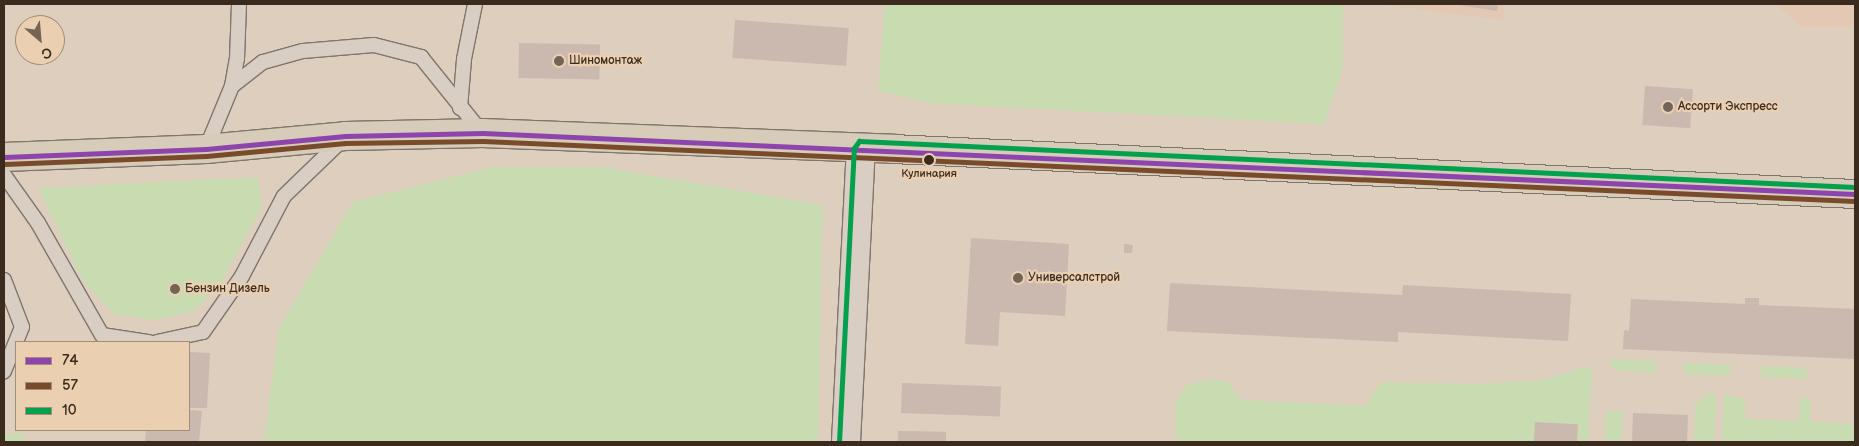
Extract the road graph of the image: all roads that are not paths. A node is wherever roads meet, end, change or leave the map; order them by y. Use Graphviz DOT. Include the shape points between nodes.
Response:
graph roads {
  1 [pos="239,4"];
  2 [pos="475,4"];
  3 [pos="232,86"];
  4 [pos="460,108"];
  5 [pos="483,133"];
  6 [pos="345,136"];
  7 [pos="861,148"];
  8 [pos="206,149"];
  9 [pos="4,158"];
  10 [pos="4,175"];
  11 [pos="1855,194"];
  12 [pos="4,280"];
  13 [pos="16,341"];
  14 [pos="142,341"];
  15 [pos="162,341"];
  16 [pos="15,344"];
  17 [pos="4,371"];
  18 [pos="846,442"];
  1 -- 3 [label="lane" via="237,59"];
  2 -- 4 [label="lane" via="464,59"];
  3 -- 4 [label="lane" via="271,60 303,51 374,45 421,57"];
  3 -- 8 [label="lane"];
  4 -- 5 [label="lane"];
  5 -- 6 [label="main road"];
  5 -- 7 [label="main road"];
  6 -- 8 [label="main road"];
  6 -- 15 [label="lane" via="284,196 242,276 203,332"];
  7 -- 11 [label="main road"];
  7 -- 18 [label="street"];
  8 -- 9 [label="main road"];
  10 -- 14 [label="lane" via="38,223 102,335"];
  12 -- 13 [label="lane" via="22,327"];
  16 -- 17 [label="lane"];
}
